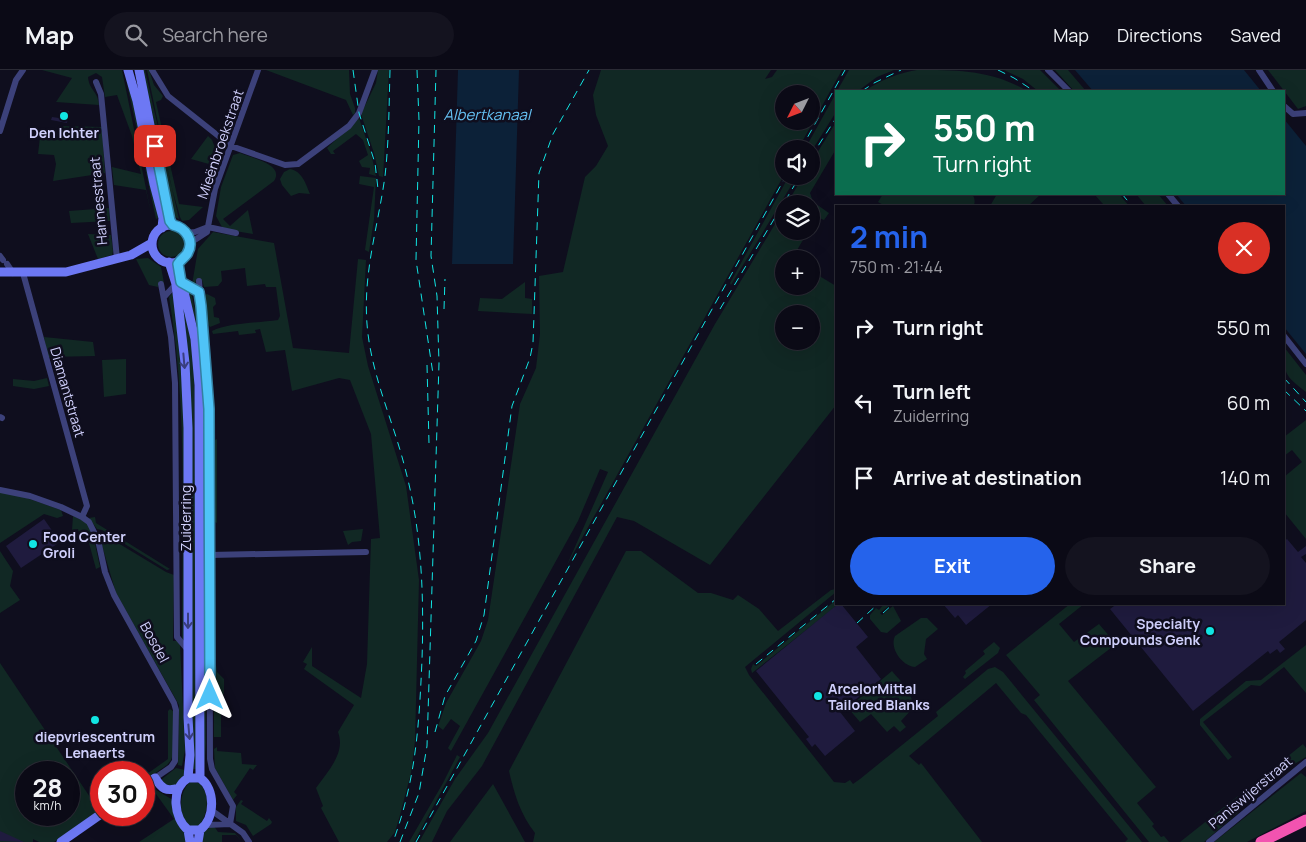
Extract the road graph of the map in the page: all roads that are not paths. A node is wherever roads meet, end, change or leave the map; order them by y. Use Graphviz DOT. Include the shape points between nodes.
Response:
graph roads {
  1 [pos="23,70"];
  2 [pos="128,70"];
  3 [pos="139,70"];
  4 [pos="152,70"];
  5 [pos="258,70"];
  6 [pos="375,70"];
  7 [pos="1048,70"];
  8 [pos="1260,70"];
  9 [pos="96,82"];
  10 [pos="1068,90"];
  11 [pos="1272,90"];
  12 [pos="1285,107"];
  13 [pos="1306,113"];
  14 [pos="0,131"];
  15 [pos="231,146"];
  16 [pos="1169,195"];
  17 [pos="1177,205"];
  18 [pos="173,225"];
  19 [pos="208,227"];
  20 [pos="162,228"];
  21 [pos="186,233"];
  22 [pos="236,233"];
  23 [pos="152,243"];
  24 [pos="190,243"];
  25 [pos="155,254"];
  26 [pos="131,255"];
  27 [pos="117,259"];
  28 [pos="3,260"];
  29 [pos="180,260"];
  30 [pos="168,262"];
  31 [pos="0,272"];
  32 [pos="13,273"];
  33 [pos="23,273"];
  34 [pos="199,280"];
  35 [pos="179,283"];
  36 [pos="161,284"];
  37 [pos="199,292"];
  38 [pos="164,298"];
  39 [pos="1285,337"];
  40 [pos="1306,364"];
  41 [pos="0,490"];
  42 [pos="82,517"];
  43 [pos="366,552"];
  44 [pos="210,556"];
  45 [pos="188,650"];
  46 [pos="1306,762"];
  47 [pos="155,778"];
  48 [pos="188,778"];
  49 [pos="200,778"];
  50 [pos="155,785"];
  51 [pos="155,787"];
  52 [pos="179,788"];
  53 [pos="176,802"];
  54 [pos="211,810"];
  55 [pos="1306,820"];
  56 [pos="90,822"];
  57 [pos="230,824"];
  58 [pos="203,828"];
  59 [pos="1306,828"];
  60 [pos="188,830"];
  61 [pos="61,842"];
  62 [pos="190,842"];
  63 [pos="198,842"];
  64 [pos="249,842"];
  65 [pos="1210,842"];
  66 [pos="1261,842"];
  67 [pos="1278,842"];
  1 -- 14 [label="street" via="16,80"];
  2 -- 20 [label="main road" via="163,218"];
  3 -- 18 [label="main road" via="167,210"];
  4 -- 15 [label="street" via="168,96"];
  5 -- 15 [label="street, Mieënbroekstraat"];
  6 -- 15 [label="street" via="367,96 352,122 298,164 283,165"];
  7 -- 10 [label="street"];
  8 -- 11 [label="street"];
  9 -- 27 [label="street, Hannesstraat" via="101,94"];
  12 -- 13 [label="street" via="1293,114"];
  15 -- 19 [label="street, Mieënbroekstraat" via="215,189"];
  16 -- 17 [label="street"];
  18 -- 20 [label="main road"];
  18 -- 21 [label="main road"];
  19 -- 21 [label="street"];
  19 -- 22 [label="street"];
  19 -- 24 [label="street" via="207,232"];
  20 -- 23 [label="main road"];
  21 -- 24 [label="main road"];
  23 -- 25 [label="main road"];
  23 -- 26 [label="main road"];
  24 -- 29 [label="main road"];
  25 -- 26 [label="main road"];
  25 -- 30 [label="main road"];
  26 -- 27 [label="main road"];
  27 -- 33 [label="main road" via="66,272"];
  28 -- 32 [label="street"];
  29 -- 30 [label="main road"];
  29 -- 35 [label="main road, Zuiderring"];
  30 -- 35 [label="main road, Zuiderring"];
  31 -- 32 [label="main road"];
  32 -- 33 [label="main road"];
  33 -- 42 [label="street, Diamantstraat" via="87,506"];
  34 -- 37 [label="street, Zuiderring"];
  35 -- 37 [label="street"];
  35 -- 38 [label="street"];
  35 -- 45 [label="main road, Zuiderring, one-way" via="188,428"];
  35 -- 49 [label="main road, Zuiderring" via="195,339 199,385"];
  36 -- 38 [label="street, Zuiderring"];
  37 -- 44 [label="street, Zuiderring" via="209,409"];
  38 -- 45 [label="street, Zuiderring" via="176,391 177,637"];
  39 -- 40 [label="street"];
  41 -- 42 [label="street" via="30,496"];
  42 -- 47 [label="street, Bosdel" via="94,530 114,595 176,710 175,761"];
  43 -- 44 [label="street, Zuiderring"];
  44 -- 57 [label="street, Zuiderring" via="210,759 212,769 233,806"];
  45 -- 48 [label="main road, Zuiderring, one-way"];
  46 -- 65 [label="street, Paniswijerstraat"];
  48 -- 49 [label="main road"];
  48 -- 52 [label="main road"];
  49 -- 54 [label="main road, Zuiderring" via="209,788"];
  50 -- 52 [label="main road" via="168,791"];
  51 -- 53 [label="main road"];
  52 -- 53 [label="main road"];
  53 -- 60 [label="main road" via="179,818"];
  54 -- 57 [label="street"];
  54 -- 58 [label="main road, Zuiderring"];
  55 -- 66 [label="highway"];
  56 -- 61 [label="main road"];
  57 -- 58 [label="street"];
  57 -- 64 [label="street"];
  58 -- 60 [label="main road"];
  58 -- 63 [label="main road, Zuiderring"];
  59 -- 67 [label="highway"];
  60 -- 62 [label="main road"];
}
